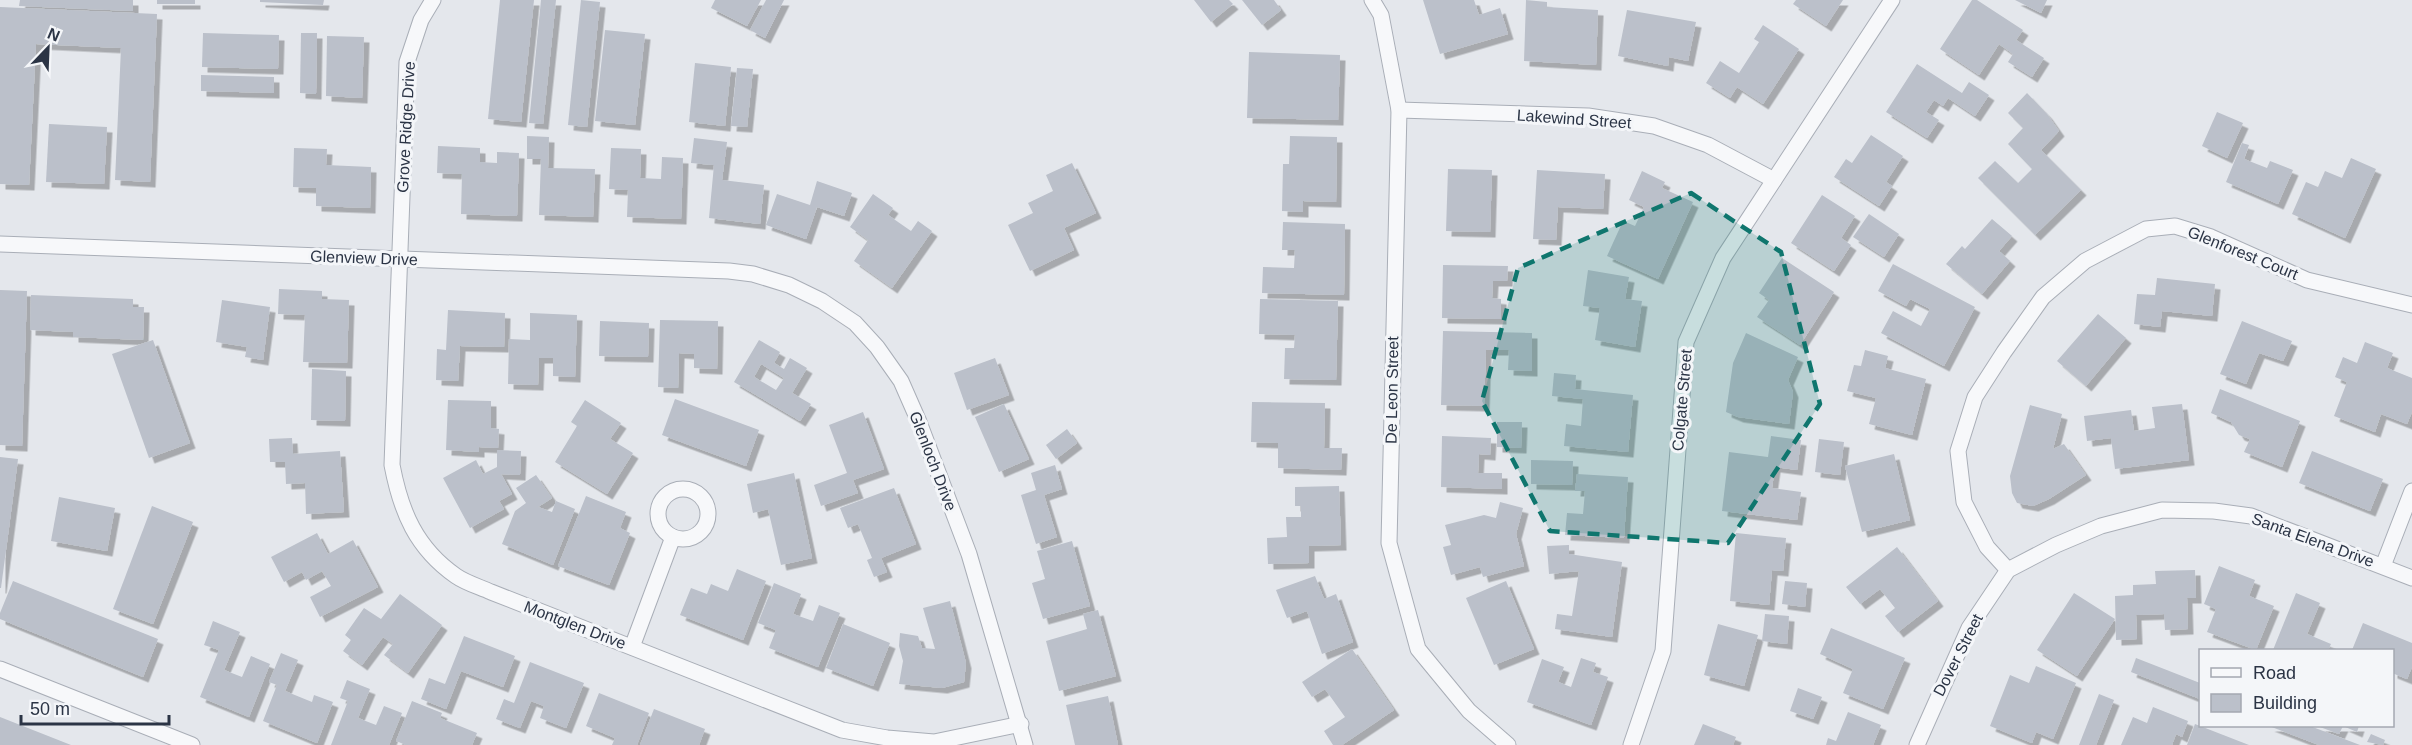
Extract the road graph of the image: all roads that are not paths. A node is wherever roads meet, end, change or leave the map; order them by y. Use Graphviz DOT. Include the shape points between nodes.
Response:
graph roads {
  1 [pos="433,0"];
  2 [pos="1372,0"];
  3 [pos="1892,0"];
  4 [pos="1399,110"];
  5 [pos="1774,180"];
  6 [pos="0,244"];
  7 [pos="400,259"];
  8 [pos="729,272"];
  9 [pos="2412,305"];
  10 [pos="2412,491"];
  11 [pos="673,537"];
  12 [pos="2383,566"];
  13 [pos="2008,570"];
  14 [pos="2412,578"];
  15 [pos="632,646"];
  16 [pos="0,669"];
  17 [pos="1021,724"];
  18 [pos="192,745"];
  19 [pos="1025,745"];
  20 [pos="1508,745"];
  21 [pos="1631,745"];
  22 [pos="1917,745"];
  1 -- 7 [label="street, Grove Ridge Drive" via="421,20 407,62"];
  2 -- 4 [label="street, De Leon Street" via="1381,15"];
  3 -- 5 [label="street, Colgate Street"];
  4 -- 5 [label="street, Lakewind Street" via="1588,116 1654,126 1708,145"];
  4 -- 20 [label="street, De Leon Street" via="1389,543 1418,649 1469,711"];
  5 -- 21 [label="street, Colgate Street" via="1723,258 1686,342 1663,651"];
  6 -- 7 [label="street, Glenview Drive"];
  7 -- 8 [label="street, Glenview Drive"];
  7 -- 15 [label="street, Montglen Drive" via="392,465 410,527 434,558 458,578"];
  8 -- 17 [label="street, Glenloch Drive" via="753,274 789,285 822,301 855,323 901,381 969,554"];
  9 -- 13 [label="street, Glenforest Court" via="2307,280 2211,237 2175,226 2146,229 2085,261 2043,297 2004,352 1975,397 1958,451 1964,502 1987,547"];
  10 -- 12 [label="street"];
  11 -- 15 [label="street"];
  12 -- 13 [label="street, Santa Elena Drive" via="2251,516 2162,510 2101,526"];
  12 -- 14 [label="street, Santa Elena Drive"];
  13 -- 22 [label="street, Dover Street" via="1969,628"];
  15 -- 17 [label="street, Montglen Drive" via="842,730 934,742"];
  16 -- 18 [label="street"];
  17 -- 19 [label="street, Glenloch Drive"];
}
